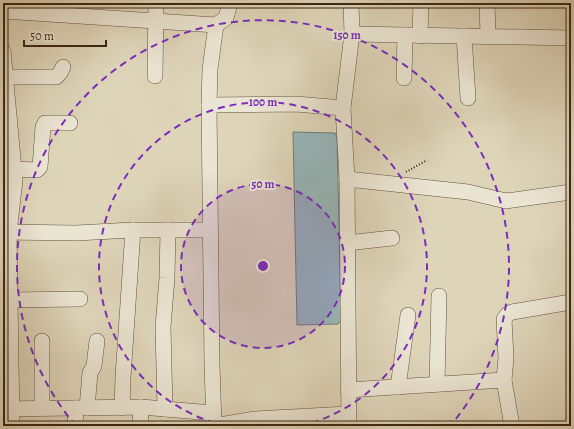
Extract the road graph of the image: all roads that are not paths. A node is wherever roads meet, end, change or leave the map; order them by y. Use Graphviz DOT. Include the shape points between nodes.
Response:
graph roads {
  1 [pos="156,3"];
  2 [pos="230,3"];
  3 [pos="350,3"];
  4 [pos="422,3"];
  5 [pos="487,3"];
  6 [pos="72,9"];
  7 [pos="3,12"];
  8 [pos="156,21"];
  9 [pos="216,25"];
  10 [pos="352,34"];
  11 [pos="413,35"];
  12 [pos="488,35"];
  13 [pos="464,36"];
  14 [pos="571,38"];
  15 [pos="3,51"];
  16 [pos="63,67"];
  17 [pos="156,76"];
  18 [pos="6,77"];
  19 [pos="404,78"];
  20 [pos="468,98"];
  21 [pos="209,105"];
  22 [pos="343,108"];
  23 [pos="70,123"];
  24 [pos="14,169"];
  25 [pos="347,179"];
  26 [pos="571,192"];
  27 [pos="134,230"];
  28 [pos="168,230"];
  29 [pos="210,230"];
  30 [pos="6,232"];
  31 [pos="392,238"];
  32 [pos="347,243"];
  33 [pos="439,296"];
  34 [pos="80,299"];
  35 [pos="9,300"];
  36 [pos="571,302"];
  37 [pos="408,315"];
  38 [pos="6,331"];
  39 [pos="42,341"];
  40 [pos="97,341"];
  41 [pos="504,380"];
  42 [pos="437,384"];
  43 [pos="398,387"];
  44 [pos="348,390"];
  45 [pos="141,407"];
  46 [pos="42,408"];
  47 [pos="81,408"];
  48 [pos="122,408"];
  49 [pos="7,409"];
  50 [pos="165,409"];
  51 [pos="348,420"];
  52 [pos="214,422"];
  53 [pos="12,426"];
  54 [pos="75,426"];
  55 [pos="140,426"];
  56 [pos="512,426"];
  1 -- 8 [label="street"];
  2 -- 9 [label="street" via="226,18"];
  3 -- 10 [label="street"];
  4 -- 11 [label="street"];
  5 -- 12 [label="street"];
  6 -- 7 [label="street"];
  6 -- 8 [label="street"];
  8 -- 9 [label="street"];
  8 -- 17 [label="street"];
  9 -- 21 [label="street" via="210,69"];
  10 -- 11 [label="street"];
  10 -- 22 [label="street"];
  11 -- 13 [label="street"];
  11 -- 19 [label="street"];
  12 -- 13 [label="street"];
  12 -- 14 [label="street"];
  13 -- 20 [label="street"];
  15 -- 18 [label="street"];
  16 -- 18 [label="street" via="56,77"];
  18 -- 24 [label="street"];
  21 -- 22 [label="street" via="296,104"];
  21 -- 29 [label="street"];
  22 -- 25 [label="street"];
  23 -- 24 [label="street" via="45,123 40,167 37,170"];
  24 -- 30 [label="street" via="15,180"];
  25 -- 26 [label="street" via="468,192 506,201"];
  25 -- 32 [label="street"];
  27 -- 28 [label="street"];
  27 -- 30 [label="street" via="76,233"];
  27 -- 48 [label="street"];
  28 -- 29 [label="street"];
  28 -- 50 [label="street" via="163,327"];
  29 -- 52 [label="street"];
  30 -- 35 [label="street"];
  31 -- 32 [label="street"];
  32 -- 44 [label="street"];
  33 -- 42 [label="street"];
  34 -- 35 [label="street"];
  35 -- 38 [label="street"];
  36 -- 41 [label="street" via="512,312 506,316"];
  37 -- 43 [label="street"];
  38 -- 49 [label="street"];
  39 -- 46 [label="street"];
  40 -- 47 [label="street" via="94,366"];
  41 -- 42 [label="street"];
  41 -- 56 [label="street"];
  42 -- 43 [label="street"];
  43 -- 44 [label="street"];
  44 -- 51 [label="street"];
  45 -- 48 [label="street"];
  45 -- 50 [label="street"];
  45 -- 55 [label="street"];
  46 -- 47 [label="street"];
  46 -- 49 [label="street"];
  47 -- 48 [label="street"];
  47 -- 54 [label="street"];
  49 -- 53 [label="street"];
  50 -- 52 [label="street"];
  51 -- 52 [label="street" via="255,419"];
}
